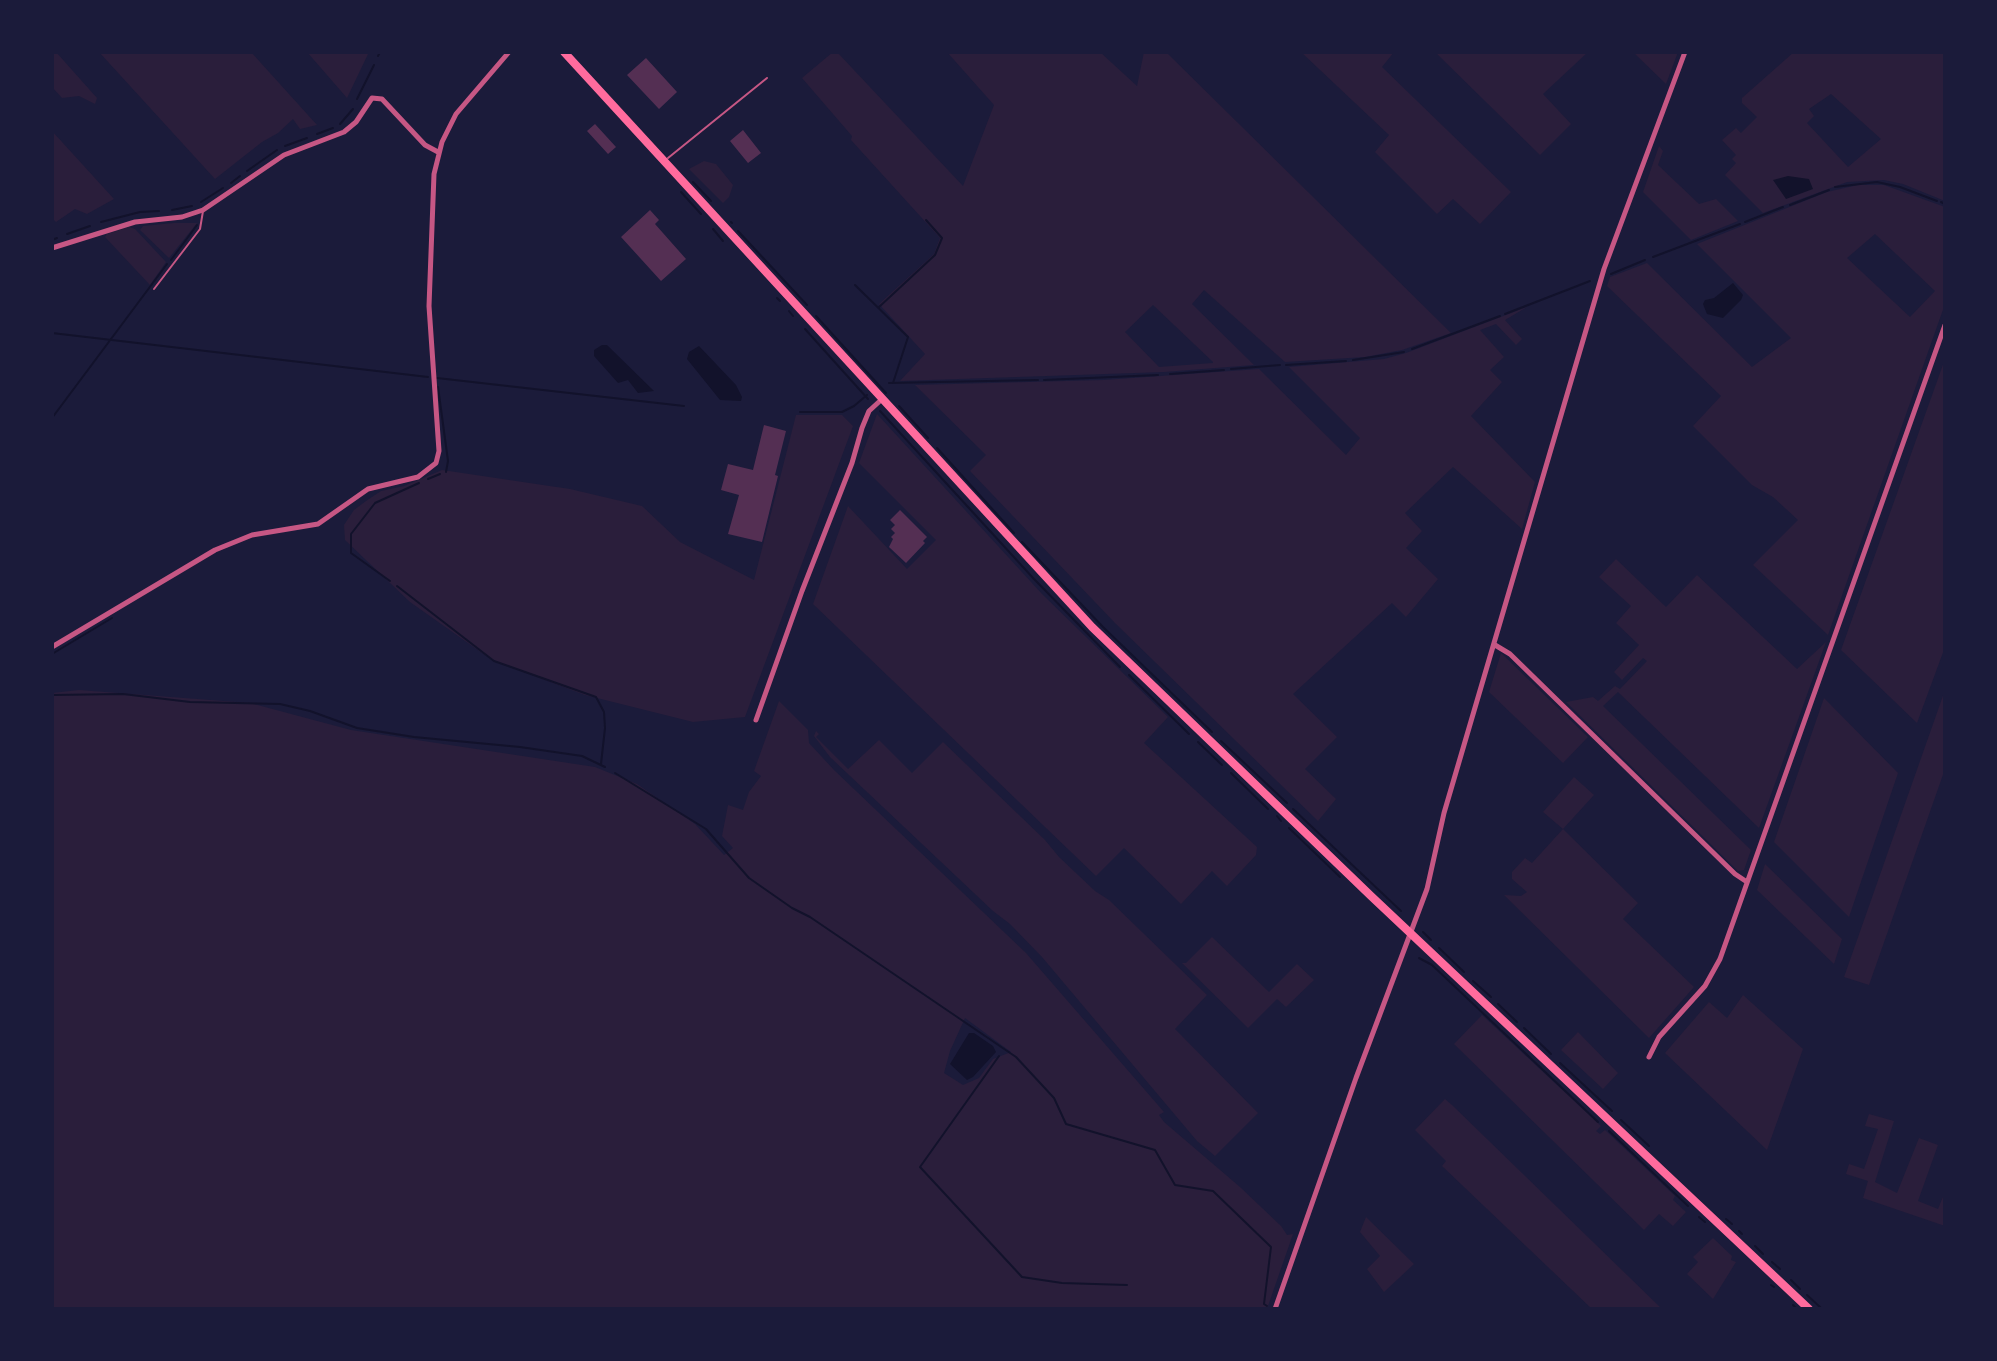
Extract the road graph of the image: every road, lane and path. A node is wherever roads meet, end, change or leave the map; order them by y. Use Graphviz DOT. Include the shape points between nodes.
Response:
graph roads {
  1 [pos="509,52"];
  2 [pos="564,52"];
  3 [pos="1685,52"];
  4 [pos="767,78"];
  5 [pos="438,152"];
  6 [pos="664,162"];
  7 [pos="203,210"];
  8 [pos="52,248"];
  9 [pos="154,289"];
  10 [pos="1945,325"];
  11 [pos="881,400"];
  12 [pos="1495,645"];
  13 [pos="52,647"];
  14 [pos="756,720"];
  15 [pos="1747,882"];
  16 [pos="1410,932"];
  17 [pos="1649,1057"];
  18 [pos="1275,1309"];
  19 [pos="1809,1309"];
  1 -- 5 [label="street" via="459,109"];
  2 -- 6 [label="main road"];
  3 -- 12 [label="street" via="1604,269"];
  4 -- 6 [label="lane"];
  5 -- 7 [label="street" via="382,99 372,98 344,132 284,155"];
  5 -- 13 [label="street" via="429,272 436,463 411,479 368,489 318,524 252,535 215,550"];
  6 -- 11 [label="main road"];
  7 -- 8 [label="street" via="135,222"];
  7 -- 9 [label="lane" via="200,229"];
  10 -- 15 [label="street"];
  11 -- 14 [label="street" via="862,428"];
  11 -- 16 [label="main road" via="1092,627"];
  12 -- 15 [label="street"];
  12 -- 16 [label="street" via="1440,827 1427,889"];
  15 -- 17 [label="street" via="1713,973 1659,1037"];
  16 -- 18 [label="street"];
  16 -- 19 [label="main road"];
}
